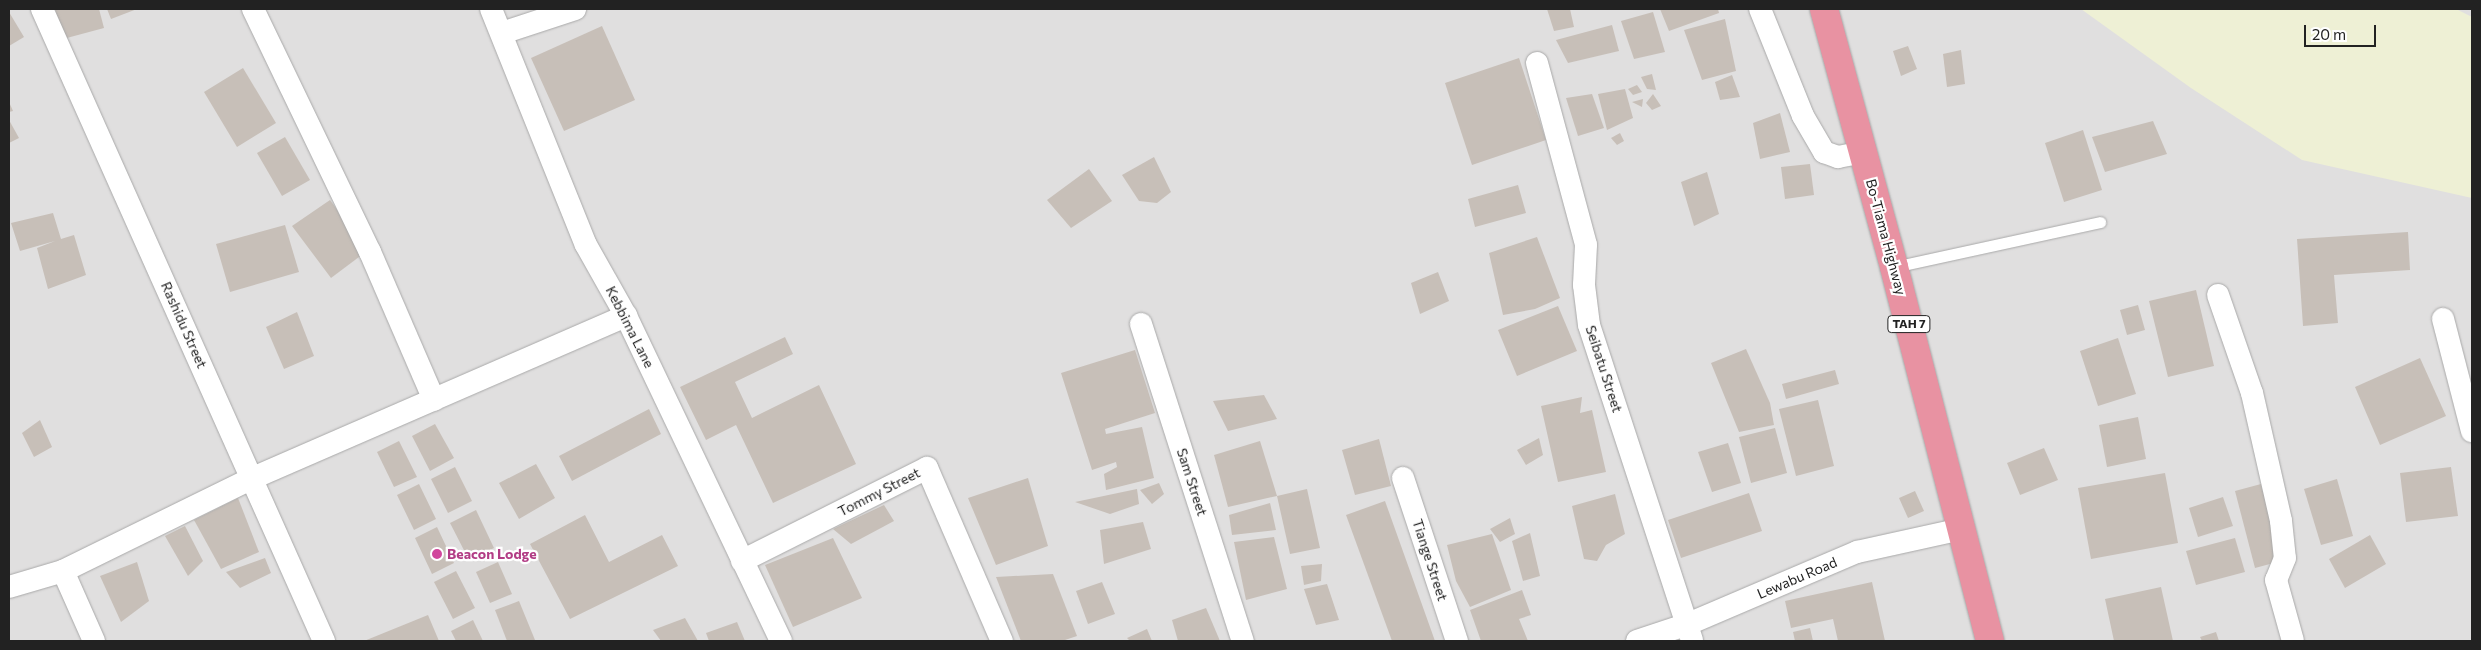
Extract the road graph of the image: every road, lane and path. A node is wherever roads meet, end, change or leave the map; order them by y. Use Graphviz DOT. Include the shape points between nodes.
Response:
graph roads {
  1 [pos="42,9"];
  2 [pos="253,9"];
  3 [pos="490,9"];
  4 [pos="575,9"];
  5 [pos="1760,9"];
  6 [pos="1824,9"];
  7 [pos="502,33"];
  8 [pos="1537,63"];
  9 [pos="1863,152"];
  10 [pos="2100,222"];
  11 [pos="1894,266"];
  12 [pos="2218,295"];
  13 [pos="626,316"];
  14 [pos="2443,319"];
  15 [pos="1141,324"];
  16 [pos="434,400"];
  17 [pos="2472,431"];
  18 [pos="253,478"];
  19 [pos="1403,478"];
  20 [pos="1962,529"];
  21 [pos="742,561"];
  22 [pos="63,571"];
  23 [pos="9,587"];
  24 [pos="1690,632"];
  25 [pos="94,641"];
  26 [pos="324,641"];
  27 [pos="781,641"];
  28 [pos="1002,641"];
  29 [pos="1243,641"];
  30 [pos="1457,641"];
  31 [pos="1637,641"];
  32 [pos="1990,641"];
  33 [pos="2293,641"];
  1 -- 18 [label="street, Rashidu Street"];
  2 -- 16 [label="street" via="370,252"];
  3 -- 7 [label="street, Kebbima Lane"];
  4 -- 7 [label="street"];
  5 -- 9 [label="street" via="1804,116 1824,152 1838,157"];
  6 -- 9 [label="highway, Bo-Tiama Highway / TAH 7"];
  7 -- 13 [label="street, Kebbima Lane" via="586,245"];
  8 -- 24 [label="street, Seibatu Street" via="1586,245 1584,285 1589,326"];
  9 -- 11 [label="highway, Bo-Tiama Highway / TAH 7"];
  10 -- 11 [label="lane"];
  11 -- 20 [label="highway, Bo-Tiama Highway / TAH 7"];
  12 -- 33 [label="street" via="2252,393 2281,521 2285,558 2276,580"];
  13 -- 16 [label="street"];
  13 -- 21 [label="street, Kebbima Lane"];
  14 -- 17 [label="street"];
  15 -- 29 [label="street, Sam Street"];
  16 -- 18 [label="street"];
  18 -- 22 [label="street"];
  18 -- 26 [label="street, Rashidu Street"];
  19 -- 30 [label="street, Tiange Street"];
  20 -- 24 [label="street, Lewabu Road" via="1857,552"];
  20 -- 32 [label="highway, Bo-Tiama Highway / TAH 7"];
  21 -- 27 [label="street, Kebbima Lane"];
  21 -- 28 [label="street, Tommy Street" via="927,468"];
  22 -- 23 [label="street"];
  22 -- 25 [label="street"];
  24 -- 31 [label="street, Lewabu Road"];
}
